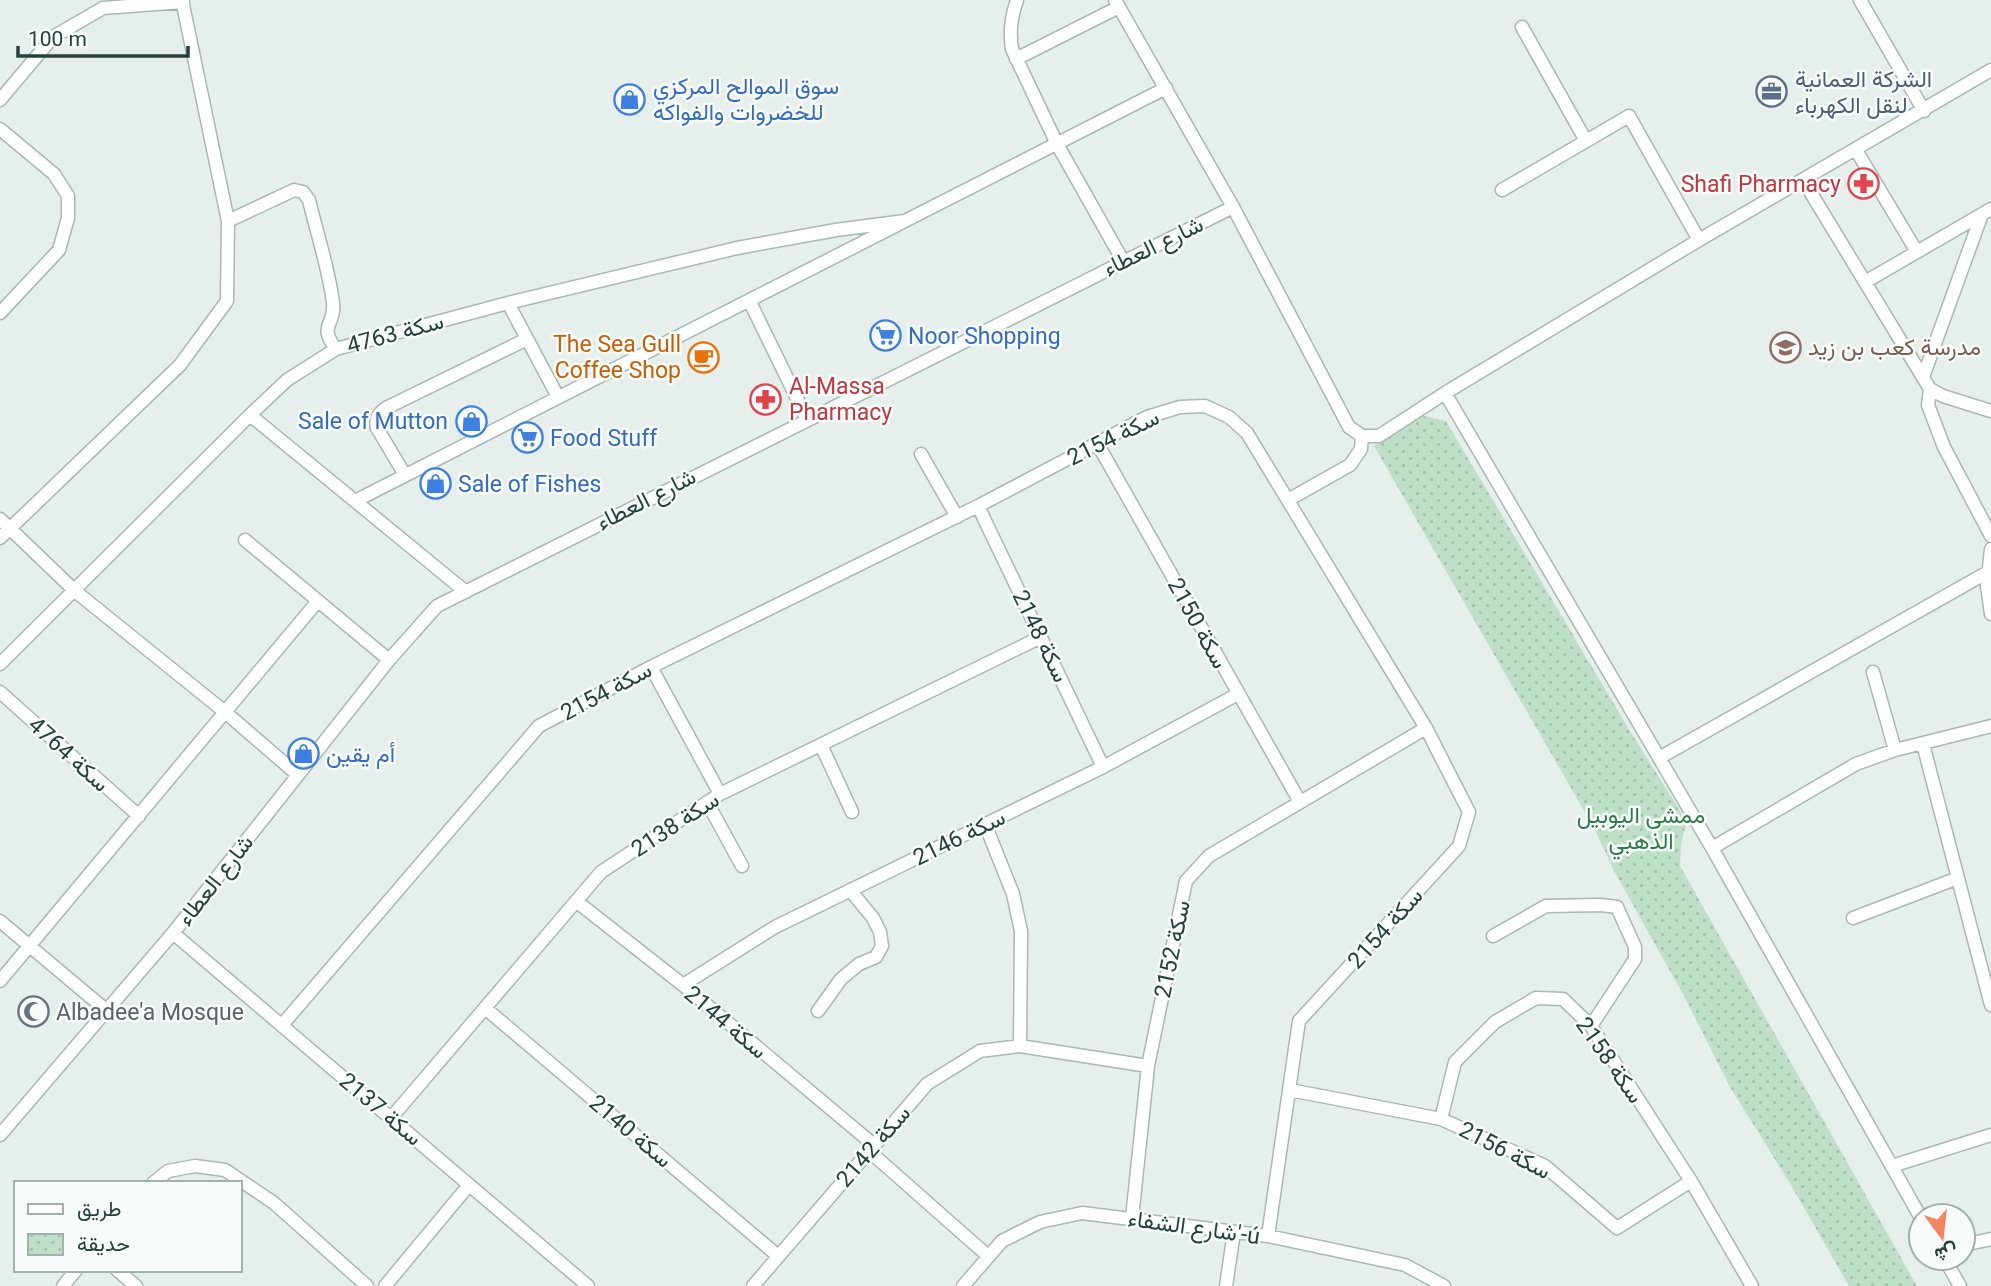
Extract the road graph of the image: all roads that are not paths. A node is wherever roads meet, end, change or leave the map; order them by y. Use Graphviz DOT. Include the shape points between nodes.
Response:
graph roads {
  1 [pos="1017,0"];
  2 [pos="1860,0"];
  3 [pos="183,1"];
  4 [pos="1117,4"];
  5 [pos="1522,27"];
  6 [pos="1016,59"];
  7 [pos="1991,71"];
  8 [pos="1166,88"];
  9 [pos="0,100"];
  10 [pos="1924,111"];
  11 [pos="0,129"];
  12 [pos="1586,141"];
  13 [pos="1057,144"];
  14 [pos="1856,150"];
  15 [pos="1803,180"];
  16 [pos="1502,190"];
  17 [pos="1233,207"];
  18 [pos="1987,212"];
  19 [pos="228,221"];
  20 [pos="905,221"];
  21 [pos="1699,240"];
  22 [pos="1917,252"];
  23 [pos="1123,261"];
  24 [pos="1865,282"];
  25 [pos="749,300"];
  26 [pos="508,303"];
  27 [pos="0,313"];
  28 [pos="527,339"];
  29 [pos="336,349"];
  30 [pos="1923,377"];
  31 [pos="1930,389"];
  32 [pos="1445,393"];
  33 [pos="558,397"];
  34 [pos="1991,411"];
  35 [pos="250,415"];
  36 [pos="807,419"];
  37 [pos="1362,436"];
  38 [pos="1097,443"];
  39 [pos="921,454"];
  40 [pos="405,475"];
  41 [pos="1288,500"];
  42 [pos="355,501"];
  43 [pos="978,506"];
  44 [pos="957,517"];
  45 [pos="3,529"];
  46 [pos="1991,536"];
  47 [pos="245,540"];
  48 [pos="1991,550"];
  49 [pos="1988,572"];
  50 [pos="75,591"];
  51 [pos="466,592"];
  52 [pos="317,602"];
  53 [pos="1991,614"];
  54 [pos="1041,637"];
  55 [pos="389,660"];
  56 [pos="0,664"];
  57 [pos="651,667"];
  58 [pos="1873,672"];
  59 [pos="0,692"];
  60 [pos="1238,694"];
  61 [pos="225,712"];
  62 [pos="1991,726"];
  63 [pos="1426,728"];
  64 [pos="1923,744"];
  65 [pos="821,745"];
  66 [pos="1895,750"];
  67 [pos="1659,758"];
  68 [pos="1103,766"];
  69 [pos="298,775"];
  70 [pos="720,794"];
  71 [pos="707,802"];
  72 [pos="1300,802"];
  73 [pos="852,812"];
  74 [pos="139,816"];
  75 [pos="985,824"];
  76 [pos="1712,848"];
  77 [pos="742,866"];
  78 [pos="1958,878"];
  79 [pos="850,890"];
  80 [pos="576,901"];
  81 [pos="1853,918"];
  82 [pos="0,921"];
  83 [pos="173,933"];
  84 [pos="1493,936"];
  85 [pos="29,946"];
  86 [pos="0,981"];
  87 [pos="683,985"];
  88 [pos="1991,1005"];
  89 [pos="485,1008"];
  90 [pos="107,1011"];
  91 [pos="818,1011"];
  92 [pos="282,1025"];
  93 [pos="1591,1026"];
  94 [pos="1020,1045"];
  95 [pos="1148,1066"];
  96 [pos="1290,1090"];
  97 [pos="391,1118"];
  98 [pos="1441,1119"];
  99 [pos="0,1135"];
  100 [pos="1991,1135"];
  101 [pos="872,1148"];
  102 [pos="1892,1166"];
  103 [pos="156,1181"];
  104 [pos="241,1181"];
  105 [pos="242,1181"];
  106 [pos="1691,1181"];
  107 [pos="469,1185"];
  108 [pos="1912,1202"];
  109 [pos="1132,1218"];
  110 [pos="1234,1232"];
  111 [pos="1268,1236"];
  112 [pos="777,1255"];
  113 [pos="988,1256"];
  114 [pos="74,1272"];
  115 [pos="119,1272"];
  116 [pos="63,1286"];
  117 [pos="136,1286"];
  118 [pos="367,1286"];
  119 [pos="385,1286"];
  120 [pos="588,1286"];
  121 [pos="753,1286"];
  122 [pos="963,1286"];
  123 [pos="1226,1286"];
  124 [pos="1444,1286"];
  125 [pos="1752,1286"];
  1 -- 6 [label="street" via="1009,36"];
  2 -- 10 [label="street"];
  3 -- 9 [label="street" via="103,8 53,37"];
  3 -- 19 [label="street"];
  4 -- 6 [label="street"];
  4 -- 8 [label="street"];
  5 -- 12 [label="street"];
  6 -- 13 [label="street"];
  7 -- 10 [label="street"];
  8 -- 13 [label="street"];
  8 -- 17 [label="street"];
  10 -- 14 [label="street"];
  11 -- 27 [label="street" via="54,174 68,196 68,218 59,250"];
  12 -- 16 [label="street"];
  12 -- 21 [label="street" via="1629,116"];
  13 -- 20 [label="street"];
  13 -- 23 [label="street"];
  14 -- 15 [label="street"];
  14 -- 22 [label="street"];
  15 -- 21 [label="street"];
  15 -- 24 [label="street"];
  17 -- 23 [label="street, شارع العطاء"];
  17 -- 37 [label="street" via="1349,427"];
  18 -- 22 [label="street"];
  18 -- 30 [label="street"];
  19 -- 29 [label="street" via="294,190 303,192 309,200 334,306 326,332"];
  19 -- 45 [label="street" via="227,301 180,365"];
  20 -- 25 [label="street"];
  20 -- 26 [label="street, سكة 4763" via="737,248"];
  21 -- 32 [label="street"];
  22 -- 24 [label="street"];
  23 -- 36 [label="street, شارع العطاء"];
  24 -- 30 [label="street"];
  25 -- 33 [label="street"];
  25 -- 36 [label="street"];
  26 -- 28 [label="street"];
  26 -- 29 [label="street, سكة 4763"];
  28 -- 33 [label="street"];
  28 -- 40 [label="street" via="379,414 377,428"];
  29 -- 35 [label="street, سكة 4763" via="287,380"];
  30 -- 31 [label="street"];
  31 -- 34 [label="street"];
  31 -- 46 [label="street" via="1928,405 1944,447"];
  32 -- 37 [label="street" via="1379,436"];
  32 -- 67 [label="street"];
  33 -- 40 [label="street"];
  35 -- 42 [label="street"];
  35 -- 50 [label="street, سكة 4763"];
  36 -- 51 [label="street, شارع العطاء"];
  37 -- 41 [label="street" via="1361,449 1350,465"];
  38 -- 41 [label="street, سكة 2154" via="1147,417 1180,407 1205,406 1229,417 1247,433"];
  38 -- 43 [label="street, سكة 2154"];
  38 -- 60 [label="street, سكة 2150"];
  39 -- 44 [label="street"];
  40 -- 42 [label="street"];
  41 -- 63 [label="street, سكة 2154"];
  42 -- 51 [label="street"];
  43 -- 44 [label="street, سكة 2154"];
  43 -- 54 [label="street, سكة 2148"];
  44 -- 57 [label="street, سكة 2154"];
  45 -- 50 [label="street"];
  47 -- 52 [label="street"];
  48 -- 49 [label="street"];
  49 -- 53 [label="street"];
  49 -- 67 [label="street"];
  50 -- 56 [label="street, سكة 4763"];
  50 -- 61 [label="street"];
  51 -- 55 [label="street, شارع العطاء" via="437,606"];
  52 -- 55 [label="street"];
  52 -- 61 [label="street"];
  54 -- 65 [label="street, سكة 2138"];
  54 -- 68 [label="street, سكة 2148"];
  55 -- 69 [label="street, شارع العطاء"];
  57 -- 70 [label="street"];
  57 -- 92 [label="street, سكة 2154" via="539,726"];
  58 -- 66 [label="street"];
  59 -- 74 [label="street, سكة 4764"];
  60 -- 68 [label="street, سكة 2146"];
  60 -- 72 [label="street, سكة 2150"];
  61 -- 69 [label="street"];
  61 -- 74 [label="street"];
  62 -- 64 [label="street"];
  63 -- 72 [label="street, سكة 2152"];
  63 -- 96 [label="street, سكة 2154" via="1469,812 1459,846 1299,1021"];
  64 -- 66 [label="street"];
  64 -- 78 [label="street"];
  65 -- 70 [label="street, سكة 2138"];
  65 -- 73 [label="street"];
  66 -- 76 [label="street" via="1844,770"];
  67 -- 76 [label="street"];
  68 -- 75 [label="street, سكة 2146"];
  69 -- 83 [label="street, شارع العطاء"];
  70 -- 71 [label="street, سكة 2138"];
  71 -- 77 [label="street"];
  71 -- 80 [label="street, سكة 2138" via="601,872"];
  72 -- 95 [label="street, سكة 2152" via="1209,856 1186,881"];
  74 -- 85 [label="street"];
  75 -- 79 [label="street, سكة 2146"];
  75 -- 94 [label="street" via="1013,894 1021,932"];
  76 -- 102 [label="street"];
  78 -- 81 [label="street"];
  78 -- 88 [label="street"];
  79 -- 87 [label="street, سكة 2146" via="775,927"];
  79 -- 91 [label="street" via="873,918 882,946 876,957 842,979"];
  80 -- 87 [label="street, سكة 2144"];
  80 -- 89 [label="street, سكة 2138"];
  82 -- 85 [label="street"];
  83 -- 90 [label="street, شارع العطاء"];
  83 -- 92 [label="street, سكة 2137"];
  84 -- 93 [label="street" via="1546,906 1617,907 1635,947 1635,959"];
  85 -- 86 [label="street"];
  85 -- 90 [label="street"];
  87 -- 101 [label="street, سكة 2144"];
  89 -- 97 [label="street, سكة 2138"];
  89 -- 112 [label="street, سكة 2140"];
  90 -- 99 [label="street, شارع العطاء"];
  92 -- 97 [label="street, سكة 2137"];
  93 -- 98 [label="street, سكة 2158" via="1563,999 1536,998 1495,1022 1455,1062"];
  93 -- 106 [label="street, سكة 2158"];
  94 -- 95 [label="street, سكة 2142"];
  94 -- 101 [label="street, سكة 2142" via="980,1051 927,1084"];
  95 -- 109 [label="street, سكة 2152"];
  96 -- 98 [label="street, سكة 2156"];
  96 -- 111 [label="street, سكة 2154"];
  97 -- 107 [label="street, سكة 2137"];
  98 -- 106 [label="street, سكة 2156" via="1545,1166 1617,1228"];
  100 -- 102 [label="street"];
  101 -- 112 [label="street, سكة 2142"];
  101 -- 113 [label="street, سكة 2144"];
  102 -- 108 [label="street"];
  103 -- 104 [label="street" via="168,1171 195,1166 225,1170"];
  105 -- 118 [label="street" via="274,1203"];
  106 -- 125 [label="street, سكة 2158"];
  107 -- 119 [label="street"];
  107 -- 120 [label="street, سكة 2137"];
  109 -- 110 [label="street, شارع الشفاء'-ú"];
  109 -- 113 [label="street, شارع الشفاء'-ú" via="1082,1213 1040,1222 1002,1241"];
  110 -- 111 [label="street, شارع الشفاء'-ú"];
  110 -- 123 [label="street"];
  111 -- 124 [label="street, شارع الشفاء'-ú" via="1405,1265"];
  112 -- 121 [label="street, سكة 2142"];
  113 -- 122 [label="street, شارع الشفاء'-ú"];
  114 -- 116 [label="street"];
  115 -- 117 [label="street"];
}
